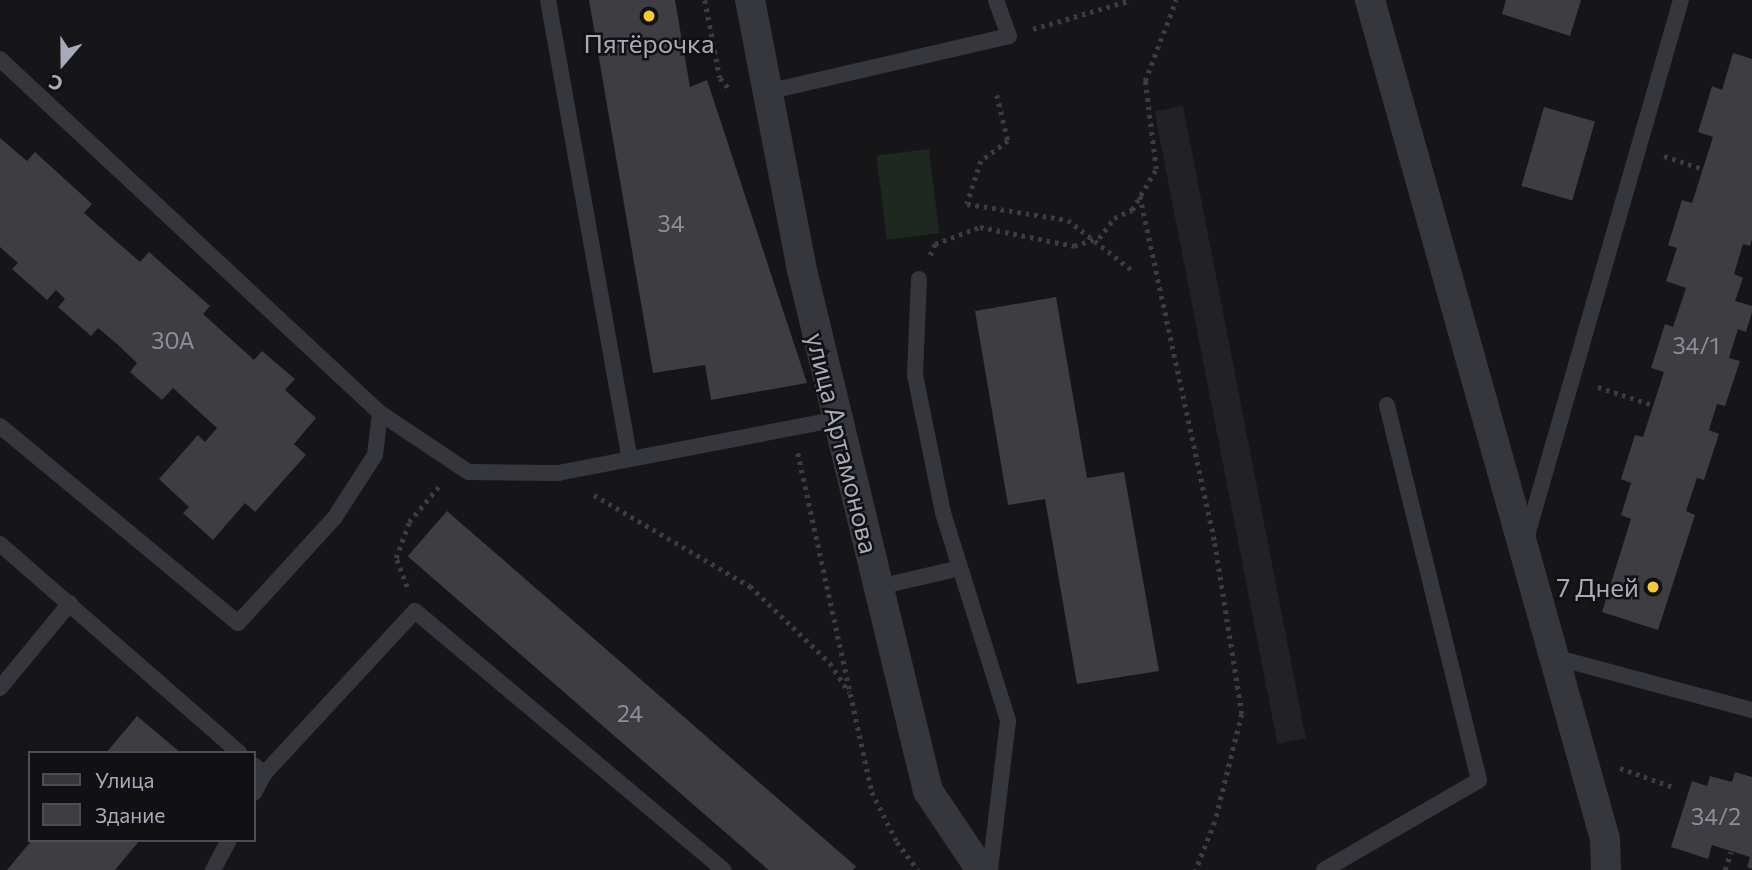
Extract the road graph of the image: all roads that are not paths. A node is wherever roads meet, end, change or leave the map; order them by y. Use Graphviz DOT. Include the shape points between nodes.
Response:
graph roads {
  1 [pos="548,0"];
  2 [pos="750,0"];
  3 [pos="996,0"];
  4 [pos="1370,0"];
  5 [pos="1681,0"];
  6 [pos="0,60"];
  7 [pos="771,91"];
  8 [pos="919,279"];
  9 [pos="1387,405"];
  10 [pos="380,413"];
  11 [pos="838,419"];
  12 [pos="0,426"];
  13 [pos="629,459"];
  14 [pos="0,544"];
  15 [pos="1524,548"];
  16 [pos="960,569"];
  17 [pos="878,587"];
  18 [pos="70,603"];
  19 [pos="1555,657"];
  20 [pos="0,688"];
  21 [pos="1752,710"];
  22 [pos="238,751"];
  23 [pos="259,770"];
  24 [pos="228,842"];
  25 [pos="213,870"];
  26 [pos="724,870"];
  27 [pos="981,870"];
  28 [pos="990,870"];
  29 [pos="1324,870"];
  30 [pos="1606,870"];
  1 -- 13 [label="lane"];
  2 -- 7 [label="street, улица Артамонова"];
  3 -- 7 [label="lane" via="1009,36"];
  4 -- 15 [label="street"];
  5 -- 15 [label="lane"];
  6 -- 10 [label="lane"];
  7 -- 11 [label="street, улица Артамонова" via="801,266"];
  8 -- 16 [label="lane" via="915,375 943,513"];
  9 -- 29 [label="lane" via="1479,780"];
  10 -- 12 [label="lane" via="375,455 335,517 238,623"];
  10 -- 13 [label="lane" via="468,472 558,473"];
  11 -- 13 [label="lane"];
  11 -- 17 [label="street, улица Артамонова"];
  14 -- 18 [label="lane"];
  15 -- 19 [label="street"];
  16 -- 17 [label="lane"];
  16 -- 28 [label="lane" via="1008,721"];
  17 -- 27 [label="street, улица Артамонова" via="928,791"];
  18 -- 20 [label="lane"];
  18 -- 22 [label="lane"];
  19 -- 21 [label="lane"];
  19 -- 30 [label="street" via="1605,839"];
  23 -- 26 [label="lane" via="415,611"];
  24 -- 25 [label="lane"];
}
